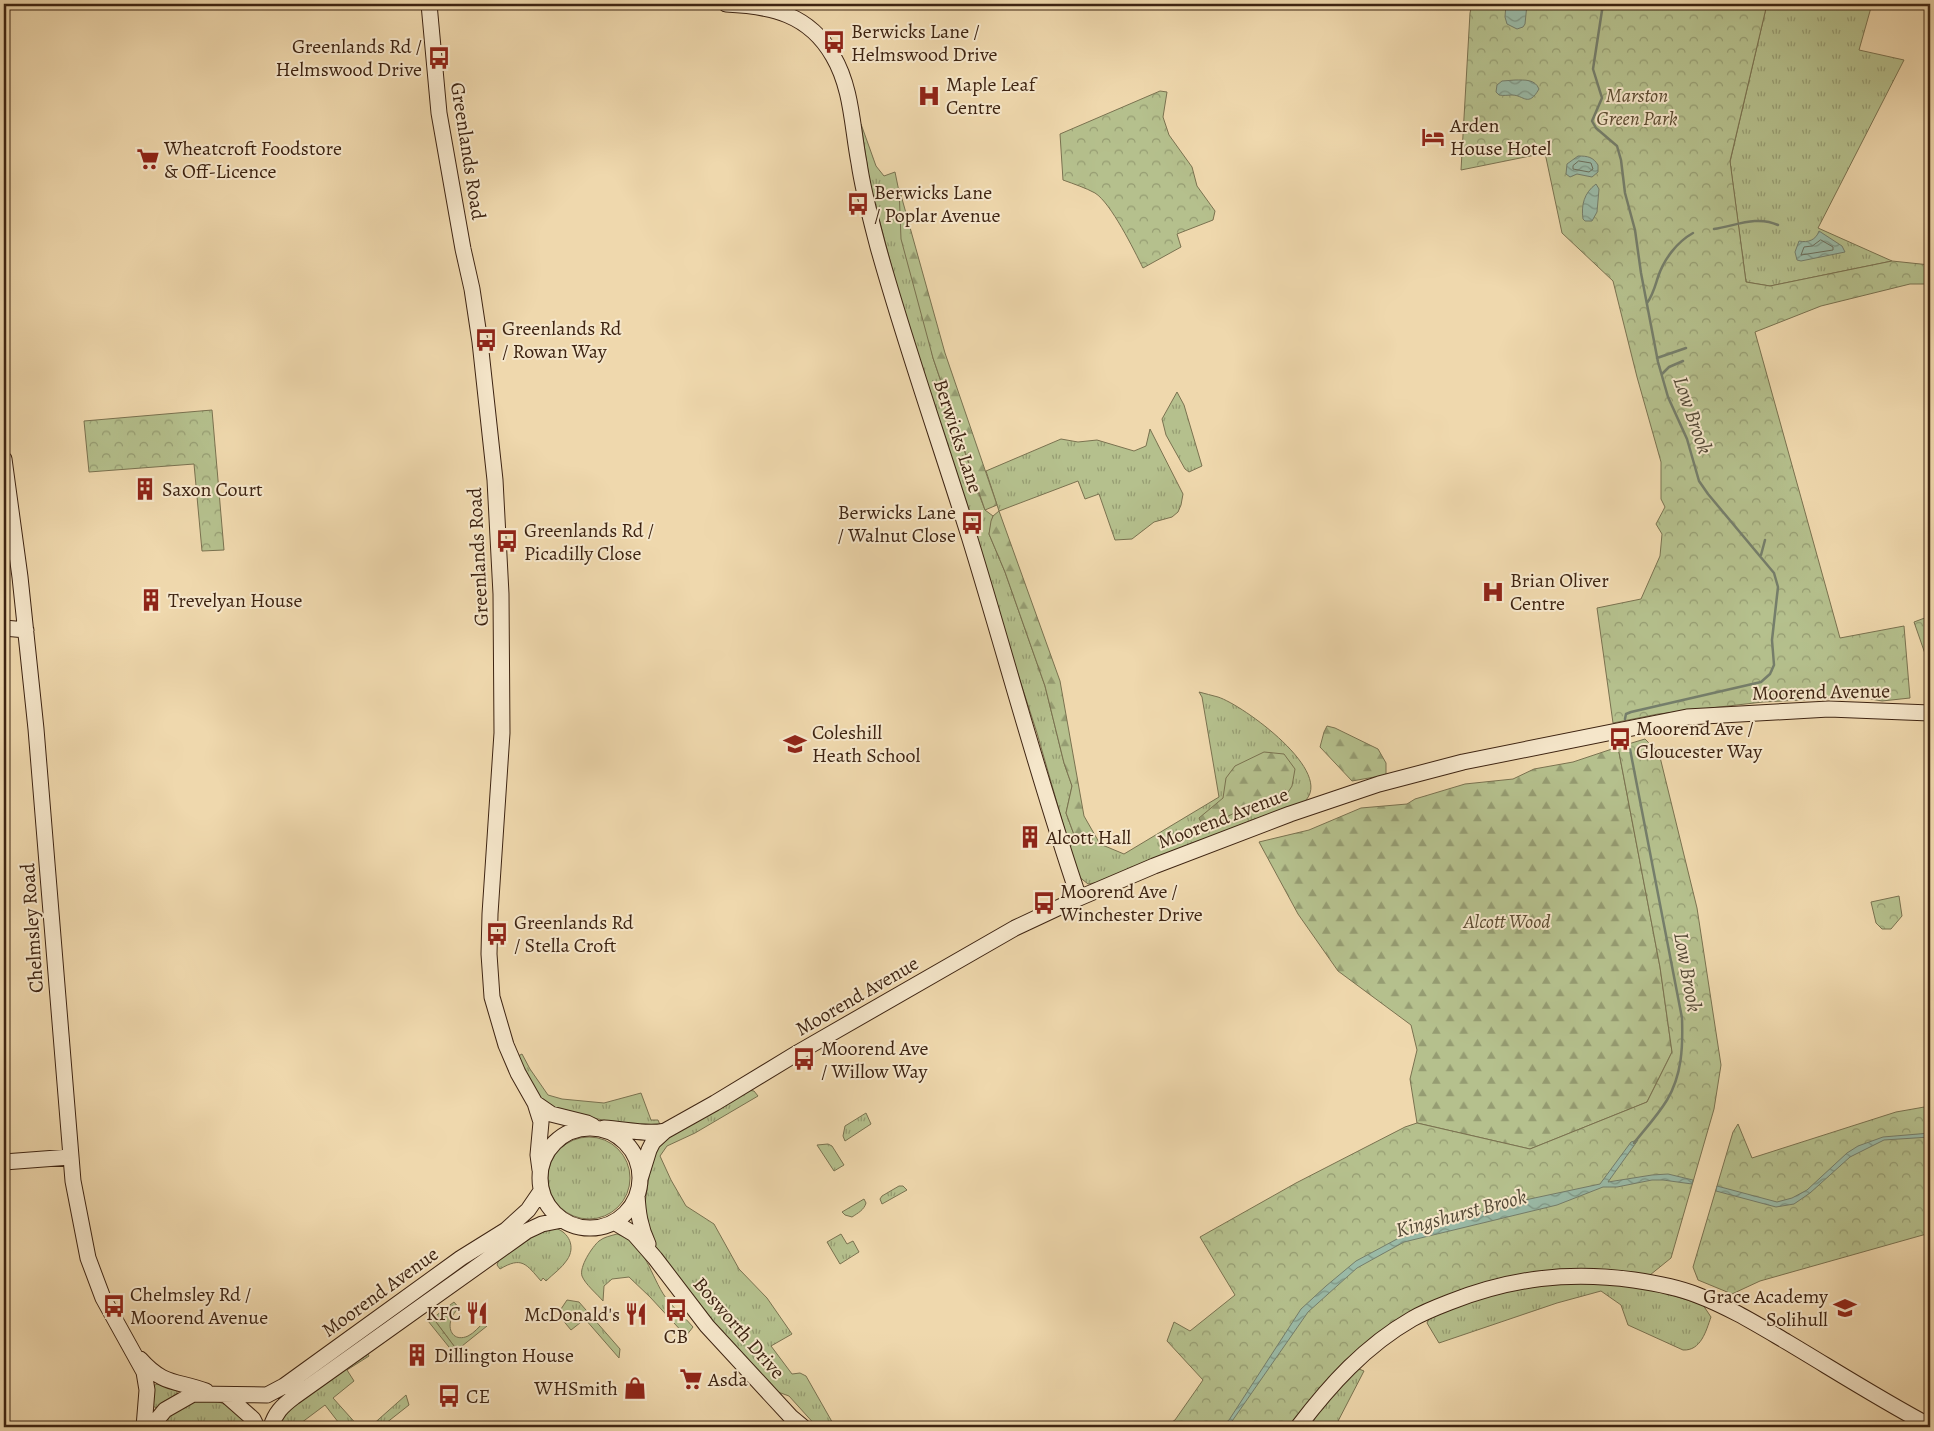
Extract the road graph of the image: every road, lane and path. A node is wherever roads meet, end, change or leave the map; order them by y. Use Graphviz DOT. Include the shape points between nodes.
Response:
graph roads {
  1 [pos="429,4"];
  2 [pos="726,4"];
  3 [pos="789,9"];
  4 [pos="4,459"];
  5 [pos="4,628"];
  6 [pos="26,630"];
  7 [pos="1930,713"];
  8 [pos="1079,898"];
  9 [pos="535,1103"];
  10 [pos="598,1128"];
  11 [pos="665,1130"];
  12 [pos="70,1156"];
  13 [pos="4,1162"];
  14 [pos="540,1170"];
  15 [pos="640,1179"];
  16 [pos="541,1191"];
  17 [pos="637,1195"];
  18 [pos="562,1220"];
  19 [pos="614,1222"];
  20 [pos="655,1258"];
  21 [pos="134,1353"];
  22 [pos="222,1395"];
  23 [pos="800,1426"];
  24 [pos="1930,1426"];
  25 [pos="144,1427"];
  26 [pos="151,1427"];
  27 [pos="258,1427"];
  28 [pos="271,1427"];
  29 [pos="1298,1427"];
  1 -- 9 [label="street, Greenlands Road" via="439,113 473,298 495,480 501,594 502,733 490,922 492,997 506,1045"];
  2 -- 3 [label="street, Berwicks Lane"];
  3 -- 8 [label="street, Berwicks Lane" via="820,36 845,82 859,165 878,247"];
  4 -- 6 [label="street, Chelmsley Road"];
  5 -- 6 [label="street"];
  6 -- 12 [label="street, Chelmsley Road" via="40,763"];
  7 -- 8 [label="street, Moorend Avenue" via="1829,709 1713,716 1700,721 1672,721 1463,762 1379,784 1317,805 1196,849"];
  8 -- 11 [label="street, Moorend Avenue" via="1015,928"];
  9 -- 10 [label="street" via="551,1114"];
  9 -- 14 [label="street, Greenlands Road" via="541,1122"];
  10 -- 11 [label="street, Moorend Avenue" via="646,1133"];
  10 -- 14 [label="street" via="579,1130 559,1139 546,1153"];
  10 -- 15 [label="street" via="622,1140 633,1153"];
  11 -- 15 [label="street, Moorend Avenue" via="648,1150"];
  12 -- 13 [label="street"];
  12 -- 21 [label="street, Chelmsley Road" via="88,1258 103,1298"];
  14 -- 16 [label="street"];
  15 -- 17 [label="street"];
  16 -- 18 [label="street" via="551,1210"];
  16 -- 22 [label="street, Moorend Avenue" via="528,1210 506,1230 461,1258 284,1386 267,1395"];
  17 -- 19 [label="street" via="624,1215"];
  17 -- 20 [label="street, Bosworth Drive" via="641,1228"];
  18 -- 19 [label="street" via="590,1228"];
  18 -- 28 [label="street, Moorend Avenue" via="527,1231 294,1396 280,1407"];
  19 -- 20 [label="street, Bosworth Drive" via="634,1234"];
  20 -- 23 [label="street, Bosworth Drive" via="707,1326"];
  21 -- 22 [label="street, Chelmsley Road" via="153,1373 170,1382"];
  21 -- 25 [label="street, Chelmsley Road" via="144,1372 147,1390"];
  22 -- 26 [label="street, Moorend Avenue" via="193,1394 165,1410"];
  22 -- 27 [label="street" via="253,1419"];
  24 -- 29 [label="street" via="1725,1307 1674,1288 1646,1282 1567,1275 1499,1285 1413,1318 1342,1373"];
}
